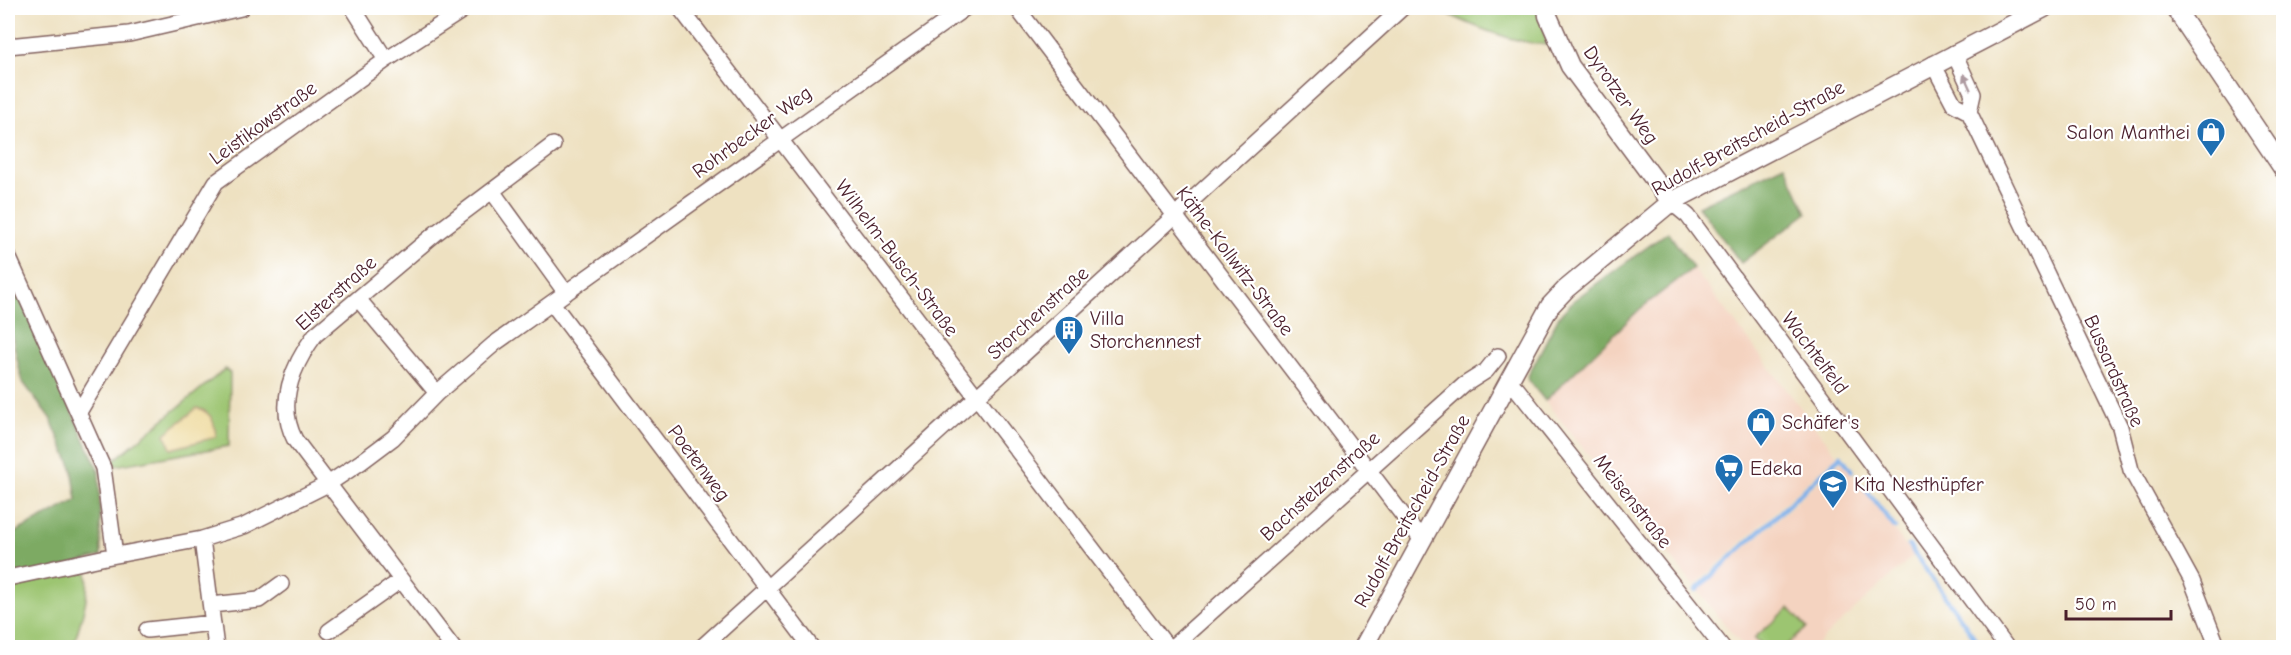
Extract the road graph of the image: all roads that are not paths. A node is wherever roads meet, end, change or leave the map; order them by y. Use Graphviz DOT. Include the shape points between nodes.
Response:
graph roads {
  1 [pos="241,8"];
  2 [pos="353,8"];
  3 [pos="466,8"];
  4 [pos="680,8"];
  5 [pos="965,8"];
  6 [pos="1017,8"];
  7 [pos="1402,8"];
  8 [pos="1547,8"];
  9 [pos="2044,8"];
  10 [pos="2175,8"];
  11 [pos="8,46"];
  12 [pos="1954,53"];
  13 [pos="386,60"];
  14 [pos="1933,64"];
  15 [pos="1969,112"];
  16 [pos="781,138"];
  17 [pos="553,145"];
  18 [pos="2283,170"];
  19 [pos="492,191"];
  20 [pos="1671,202"];
  21 [pos="1174,215"];
  22 [pos="8,256"];
  23 [pos="566,293"];
  24 [pos="359,300"];
  25 [pos="552,303"];
  26 [pos="1498,356"];
  27 [pos="1509,381"];
  28 [pos="437,393"];
  29 [pos="976,397"];
  30 [pos="79,412"];
  31 [pos="1369,471"];
  32 [pos="328,484"];
  33 [pos="202,539"];
  34 [pos="1422,539"];
  35 [pos="110,556"];
  36 [pos="8,578"];
  37 [pos="401,580"];
  38 [pos="281,584"];
  39 [pos="767,588"];
  40 [pos="210,605"];
  41 [pos="213,623"];
  42 [pos="147,630"];
  43 [pos="329,631"];
  44 [pos="216,648"];
  45 [pos="453,648"];
  46 [pos="701,648"];
  47 [pos="812,648"];
  48 [pos="1169,648"];
  49 [pos="1363,648"];
  50 [pos="1723,648"];
  51 [pos="2007,648"];
  52 [pos="2218,648"];
  1 -- 11 [label="street" via="129,34"];
  2 -- 13 [label="street"];
  3 -- 13 [label="street, Leistikowstraße"];
  4 -- 16 [label="street, Wilhelm-Busch-Straße"];
  5 -- 16 [label="street, Rohrbecker Weg"];
  6 -- 21 [label="street, Käthe-Kollwitz-Straße"];
  7 -- 21 [label="street, Storchenstraße"];
  8 -- 20 [label="street, Dyrotzer Weg" via="1570,66"];
  9 -- 12 [label="street, Rudolf-Breitscheid-Straße"];
  10 -- 18 [label="street"];
  12 -- 14 [label="street, Rudolf-Breitscheid-Straße"];
  15 -- 12 [label="street, Bussardstraße, one-way" via="1973,94"];
  13 -- 30 [label="street, Leistikowstraße" via="216,182"];
  14 -- 15 [label="street, Bussardstraße" via="1954,104"];
  14 -- 20 [label="street, Rudolf-Breitscheid-Straße"];
  15 -- 52 [label="street, Bussardstraße" via="2120,428 2135,477 2192,581"];
  16 -- 23 [label="street, Rohrbecker Weg"];
  16 -- 29 [label="street, Wilhelm-Busch-Straße"];
  17 -- 19 [label="street, Elsterstraße"];
  19 -- 23 [label="street"];
  19 -- 24 [label="street, Elsterstraße" via="436,233"];
  20 -- 27 [label="street, Rudolf-Breitscheid-Straße" via="1550,306"];
  20 -- 51 [label="street, Wachtelfeld" via="1689,216"];
  21 -- 29 [label="street, Storchenstraße"];
  21 -- 31 [label="street, Käthe-Kollwitz-Straße"];
  22 -- 30 [label="street"];
  23 -- 25 [label="street, Rohrbecker Weg"];
  24 -- 28 [label="street"];
  24 -- 32 [label="street, Elsterstraße" via="315,335 300,355 286,405 287,425"];
  25 -- 28 [label="street, Rohrbecker Weg" via="494,344"];
  25 -- 39 [label="street, Poetenweg"];
  26 -- 31 [label="street, Bachstelzenstraße" via="1486,371 1464,385"];
  27 -- 34 [label="street, Rudolf-Breitscheid-Straße"];
  27 -- 50 [label="street, Meisenstraße"];
  28 -- 32 [label="street, Rohrbecker Weg" via="393,438"];
  29 -- 39 [label="street, Storchenstraße"];
  29 -- 48 [label="street, Wilhelm-Busch-Straße"];
  30 -- 35 [label="street" via="102,468"];
  31 -- 34 [label="street, Käthe-Kollwitz-Straße"];
  31 -- 48 [label="street, Bachstelzenstraße"];
  32 -- 33 [label="street, Rohrbecker Weg" via="244,526"];
  32 -- 37 [label="street, Elsterstraße"];
  33 -- 35 [label="street, Rohrbecker Weg"];
  33 -- 40 [label="street"];
  34 -- 49 [label="street, Rudolf-Breitscheid-Straße"];
  35 -- 36 [label="street, Rohrbecker Weg"];
  37 -- 43 [label="street"];
  37 -- 45 [label="street, Elsterstraße"];
  38 -- 40 [label="street" via="259,600"];
  39 -- 46 [label="street, Storchenstraße"];
  39 -- 47 [label="street, Poetenweg"];
  40 -- 41 [label="street"];
  41 -- 42 [label="street"];
  41 -- 44 [label="street"];
}
